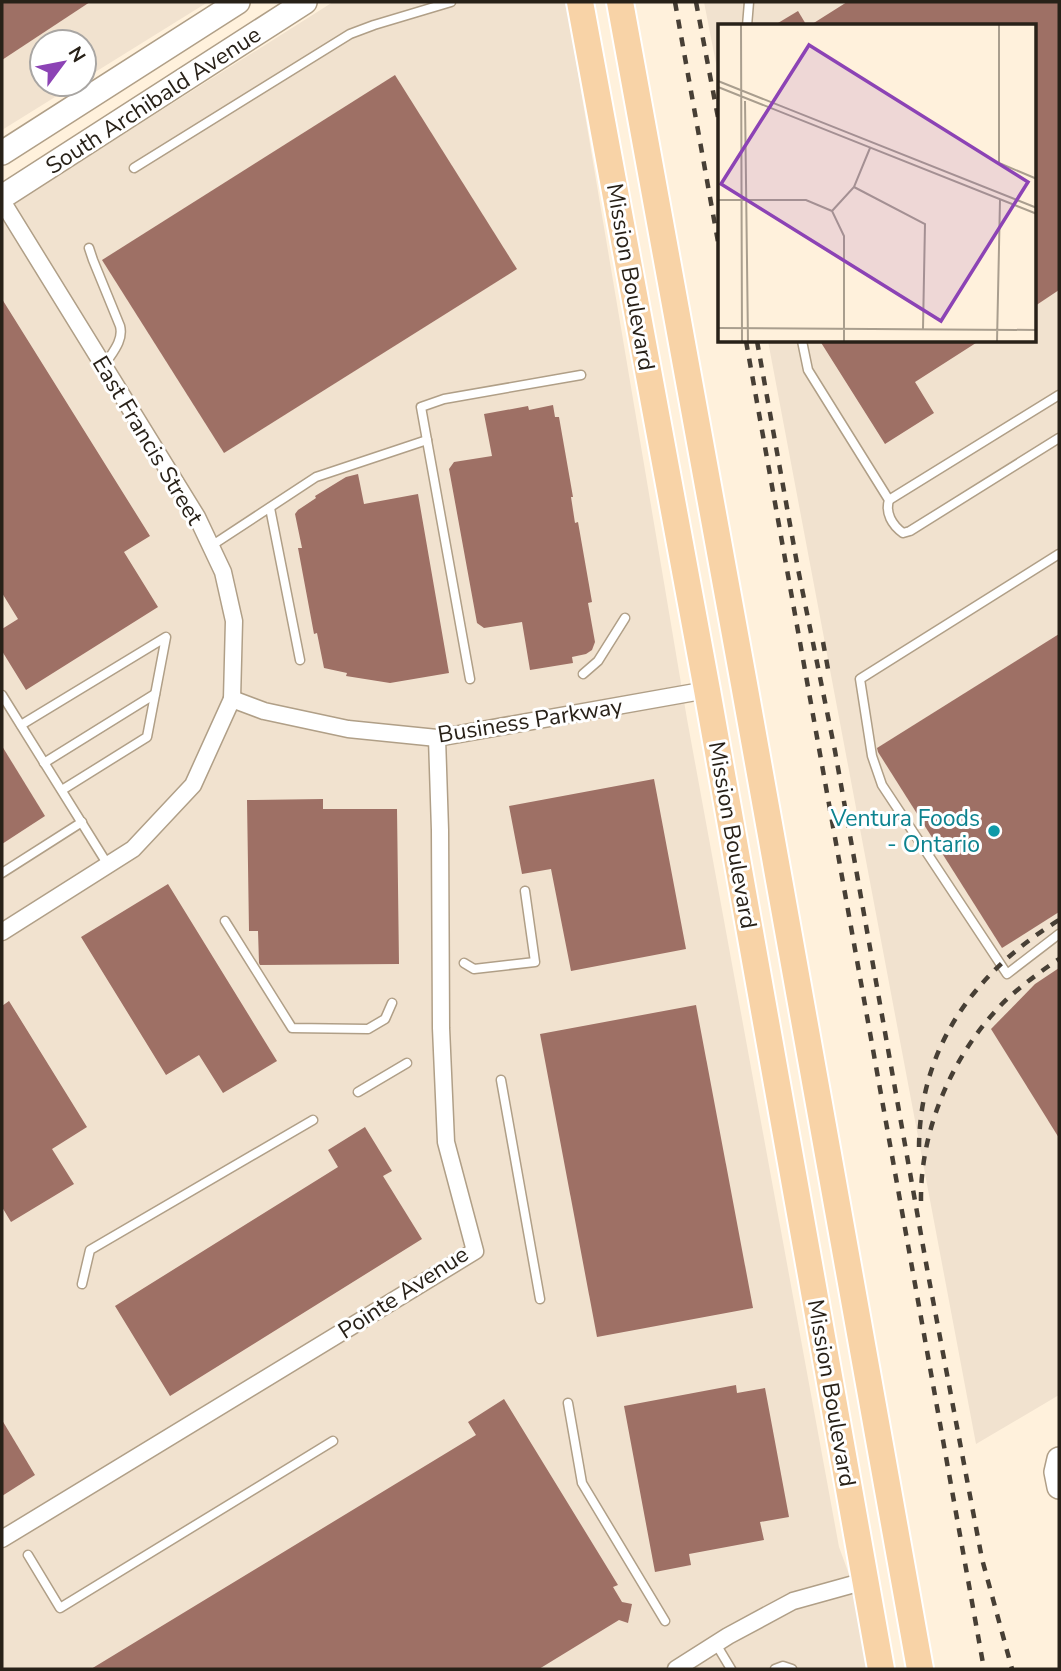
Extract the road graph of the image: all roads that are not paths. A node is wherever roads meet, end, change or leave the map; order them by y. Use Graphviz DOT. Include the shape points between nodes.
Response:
graph roads {
  1 [pos="238,2"];
  2 [pos="305,2"];
  3 [pos="451,2"];
  4 [pos="580,2"];
  5 [pos="620,2"];
  6 [pos="749,2"];
  7 [pos="747,24"];
  8 [pos="2,153"];
  9 [pos="134,168"];
  10 [pos="2,199"];
  11 [pos="89,248"];
  12 [pos="802,343"];
  13 [pos="104,366"];
  14 [pos="581,375"];
  15 [pos="1059,394"];
  16 [pos="1059,438"];
  17 [pos="427,440"];
  18 [pos="889,500"];
  19 [pos="270,508"];
  20 [pos="211,547"];
  21 [pos="1059,554"];
  22 [pos="625,618"];
  23 [pos="300,660"];
  24 [pos="583,674"];
  25 [pos="470,680"];
  26 [pos="707,690"];
  27 [pos="155,694"];
  28 [pos="2,695"];
  29 [pos="232,699"];
  30 [pos="21,725"];
  31 [pos="437,738"];
  32 [pos="44,763"];
  33 [pos="62,790"];
  34 [pos="82,822"];
  35 [pos="108,865"];
  36 [pos="2,873"];
  37 [pos="525,891"];
  38 [pos="225,920"];
  39 [pos="2,932"];
  40 [pos="1059,934"];
  41 [pos="464,963"];
  42 [pos="392,1003"];
  43 [pos="407,1063"];
  44 [pos="501,1080"];
  45 [pos="358,1092"];
  46 [pos="313,1119"];
  47 [pos="82,1284"];
  48 [pos="540,1298"];
  49 [pos="568,1403"];
  50 [pos="333,1441"];
  51 [pos="1059,1459"];
  52 [pos="1059,1487"];
  53 [pos="2,1539"];
  54 [pos="28,1555"];
  55 [pos="865,1581"];
  56 [pos="666,1621"];
  57 [pos="716,1644"];
  58 [pos="676,1669"];
  59 [pos="731,1669"];
  60 [pos="775,1669"];
  61 [pos="792,1669"];
  62 [pos="881,1669"];
  63 [pos="920,1669"];
  1 -- 8 [label="main road, South Archibald Avenue"];
  2 -- 10 [label="main road, South Archibald Avenue"];
  3 -- 9 [label="lane" via="350,34"];
  4 -- 26 [label="main road, Mission Boulevard"];
  5 -- 63 [label="main road, Mission Boulevard"];
  6 -- 7 [label="lane"];
  10 -- 13 [label="street, East Francis Street"];
  11 -- 13 [label="lane" via="122,333"];
  12 -- 18 [label="lane" via="808,370"];
  13 -- 20 [label="street, East Francis Street"];
  14 -- 17 [label="lane" via="421,407"];
  15 -- 18 [label="lane"];
  16 -- 18 [label="lane" via="910,531 903,533 897,528 886,508"];
  17 -- 19 [label="lane" via="316,478"];
  17 -- 25 [label="lane"];
  19 -- 20 [label="lane"];
  19 -- 23 [label="lane"];
  20 -- 29 [label="street, East Francis Street" via="223,572 234,621"];
  21 -- 40 [label="lane" via="860,678 872,756 882,785 1007,974"];
  22 -- 24 [label="lane" via="598,661"];
  26 -- 31 [label="street, Business Parkway"];
  26 -- 55 [label="main road, Mission Boulevard"];
  27 -- 30 [label="lane" via="166,637"];
  27 -- 32 [label="lane"];
  27 -- 33 [label="lane" via="147,737"];
  28 -- 30 [label="lane"];
  29 -- 31 [label="street, Business Parkway" via="264,711 348,729"];
  29 -- 35 [label="street" via="194,785 133,849"];
  30 -- 32 [label="lane"];
  31 -- 53 [label="street, Pointe Avenue" via="446,1142 475,1251"];
  32 -- 33 [label="lane"];
  33 -- 34 [label="lane"];
  34 -- 35 [label="lane"];
  34 -- 36 [label="lane"];
  35 -- 39 [label="street"];
  37 -- 41 [label="lane" via="536,962 474,969"];
  38 -- 42 [label="lane" via="292,1028 368,1029 385,1019"];
  43 -- 45 [label="lane"];
  44 -- 48 [label="lane"];
  46 -- 47 [label="lane" via="90,1250"];
  49 -- 56 [label="lane" via="582,1483"];
  50 -- 54 [label="lane" via="60,1608"];
  51 -- 52 [label="main road"];
  55 -- 57 [label="street" via="793,1601"];
  55 -- 62 [label="main road, Mission Boulevard"];
  57 -- 58 [label="street"];
  57 -- 59 [label="lane"];
  60 -- 61 [label="lane"];
}
